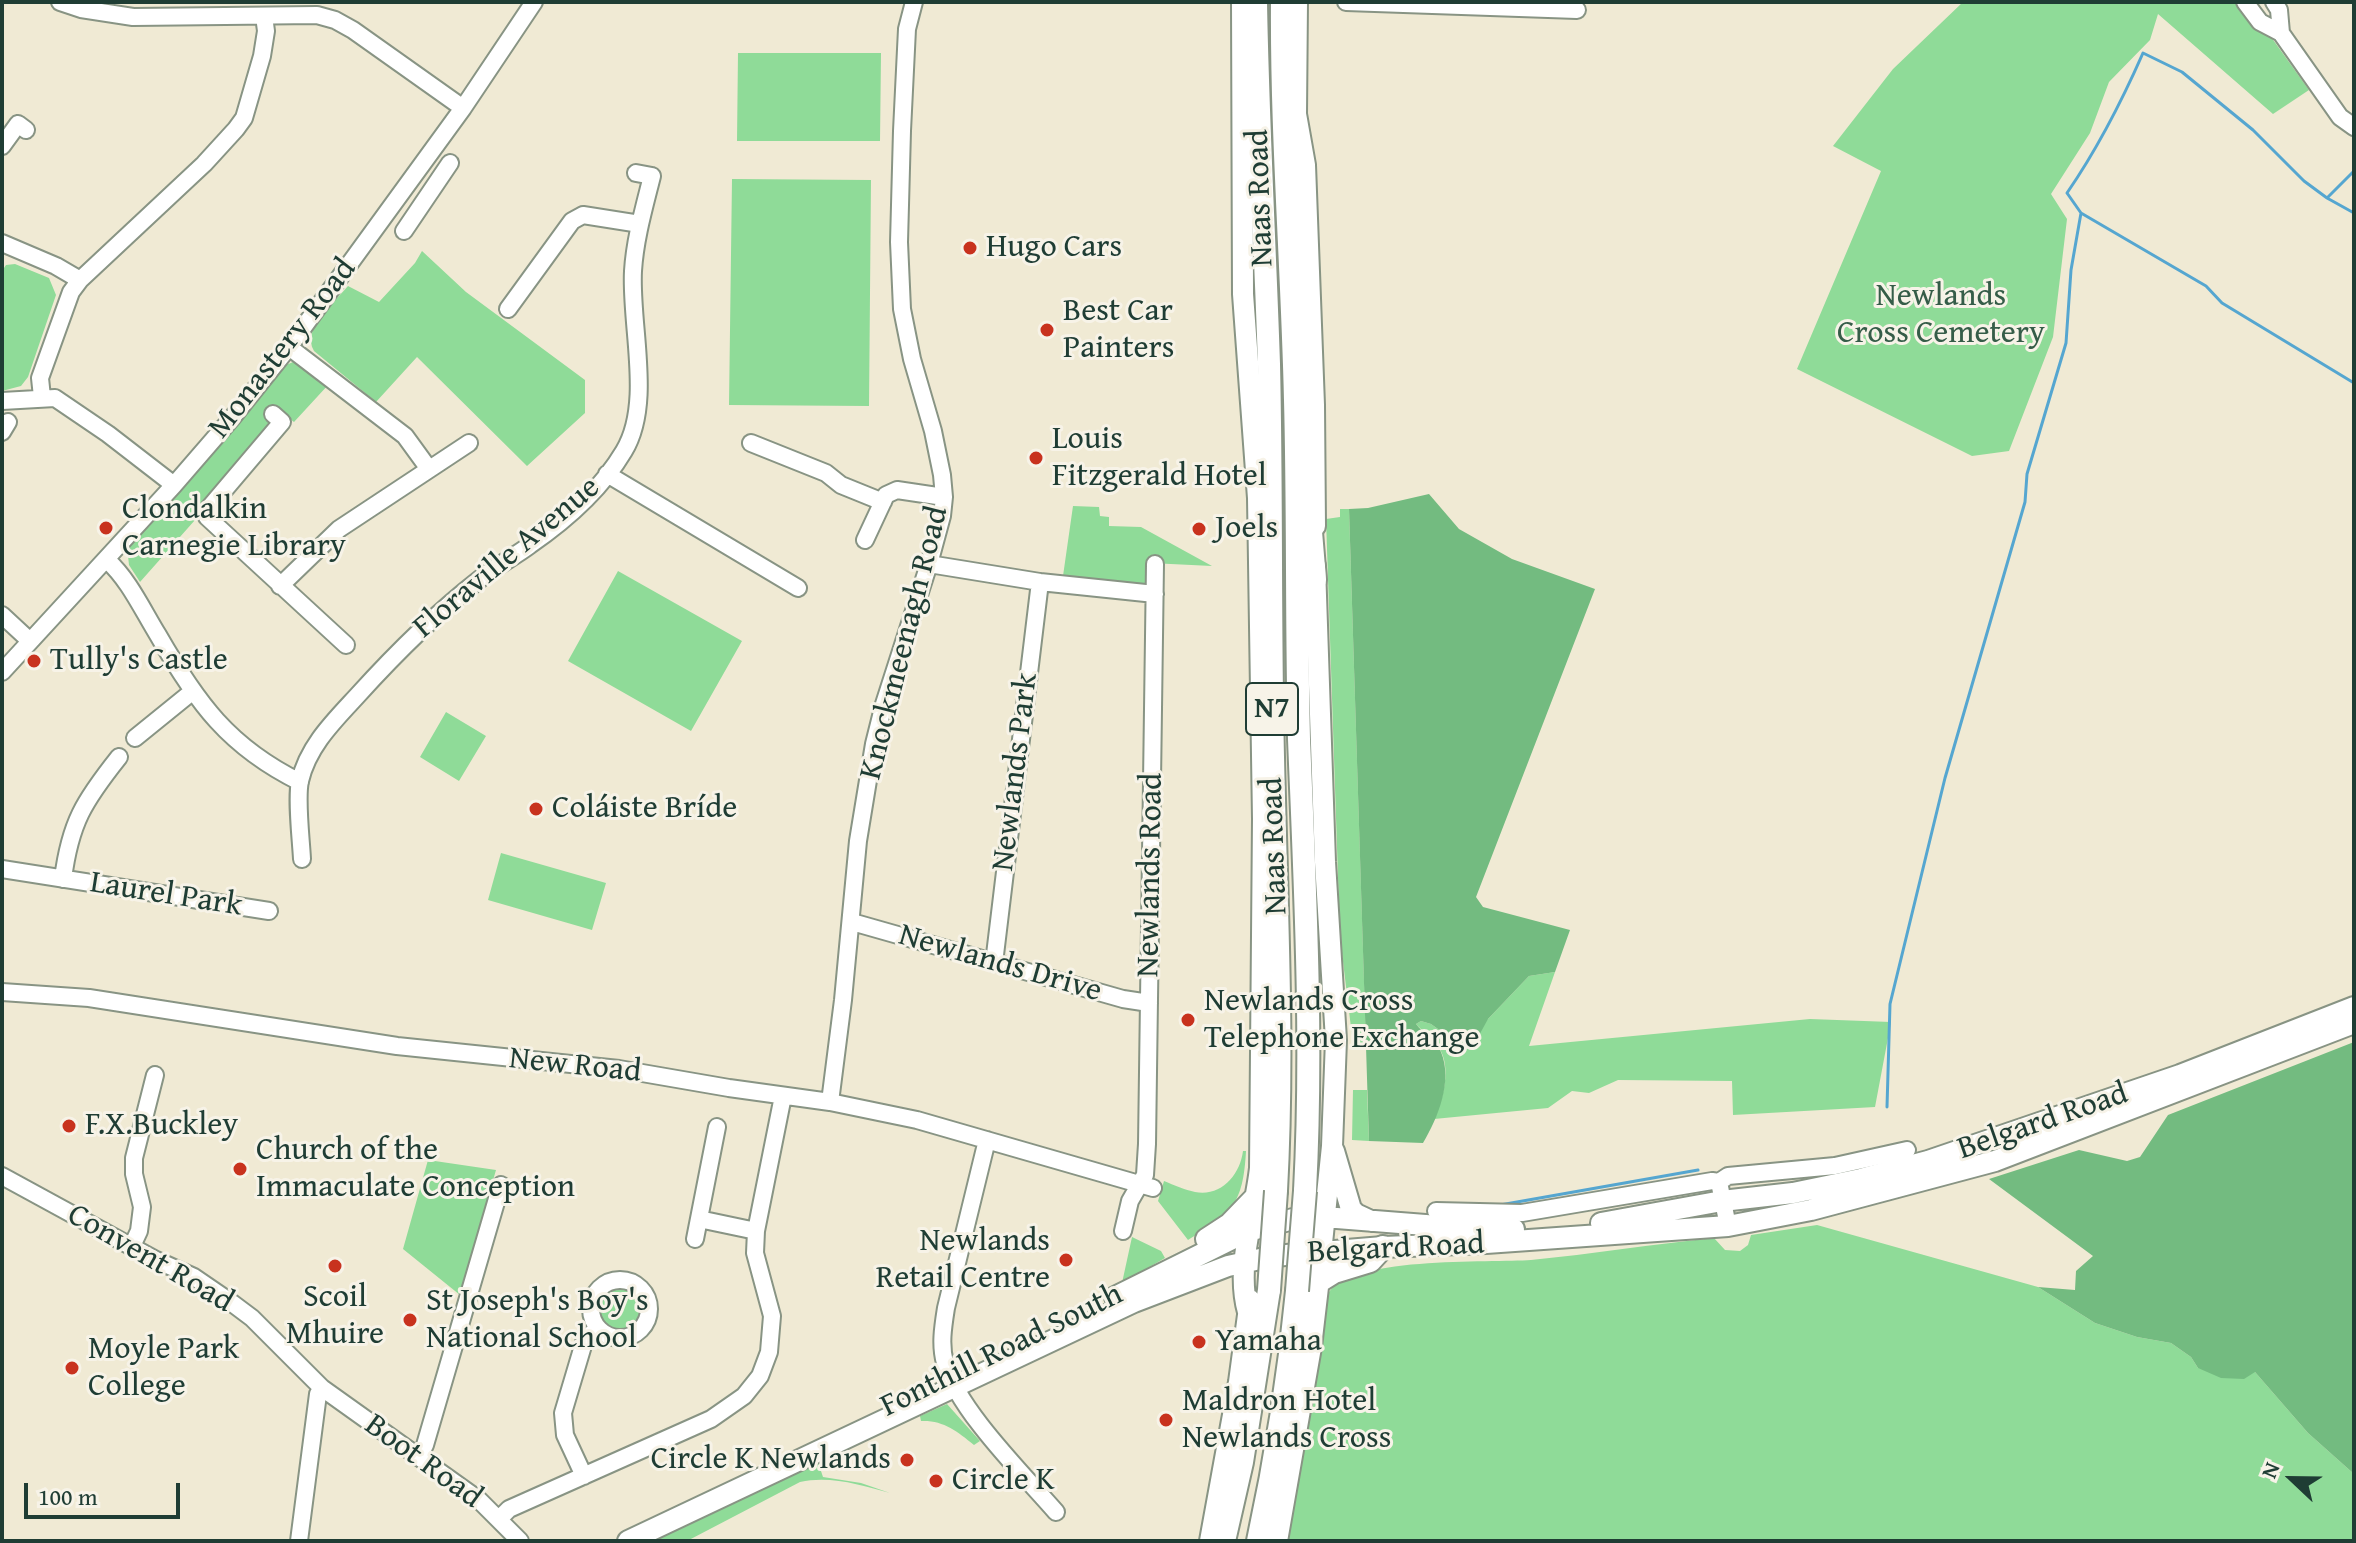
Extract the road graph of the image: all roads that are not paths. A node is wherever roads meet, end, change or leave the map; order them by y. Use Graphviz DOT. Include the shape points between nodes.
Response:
graph roads {
  1 [pos="60,2"];
  2 [pos="534,2"];
  3 [pos="914,2"];
  4 [pos="1242,2"];
  5 [pos="1256,2"];
  6 [pos="1282,2"];
  7 [pos="1297,2"];
  8 [pos="1346,2"];
  9 [pos="2245,2"];
  10 [pos="2274,2"];
  11 [pos="1577,10"];
  12 [pos="264,16"];
  13 [pos="2281,33"];
  14 [pos="463,108"];
  15 [pos="2354,127"];
  16 [pos="26,130"];
  17 [pos="2,146"];
  18 [pos="450,163"];
  19 [pos="636,173"];
  20 [pos="403,193"];
  21 [pos="421,206"];
  22 [pos="640,224"];
  23 [pos="1262,227"];
  24 [pos="404,231"];
  25 [pos="3,247"];
  26 [pos="80,280"];
  27 [pos="508,309"];
  28 [pos="289,347"];
  29 [pos="42,397"];
  30 [pos="1295,400"];
  31 [pos="2,401"];
  32 [pos="273,414"];
  33 [pos="469,443"];
  34 [pos="751,443"];
  35 [pos="429,469"];
  36 [pos="607,474"];
  37 [pos="174,485"];
  38 [pos="944,497"];
  39 [pos="1258,498"];
  40 [pos="883,502"];
  41 [pos="865,540"];
  42 [pos="107,560"];
  43 [pos="929,564"];
  44 [pos="1155,564"];
  45 [pos="1315,580"];
  46 [pos="1040,582"];
  47 [pos="280,586"];
  48 [pos="798,588"];
  49 [pos="1155,594"];
  50 [pos="6,626"];
  51 [pos="30,641"];
  52 [pos="346,645"];
  53 [pos="2,672"];
  54 [pos="193,691"];
  55 [pos="135,738"];
  56 [pos="119,757"];
  57 [pos="300,782"];
  58 [pos="302,859"];
  59 [pos="2,869"];
  60 [pos="63,879"];
  61 [pos="269,911"];
  62 [pos="852,922"];
  63 [pos="994,963"];
  64 [pos="2,992"];
  65 [pos="1149,1003"];
  66 [pos="2354,1007"];
  67 [pos="2354,1023"];
  68 [pos="155,1075"];
  69 [pos="783,1096"];
  70 [pos="830,1102"];
  71 [pos="717,1127"];
  72 [pos="987,1140"];
  73 [pos="1332,1146"];
  74 [pos="1907,1150"];
  75 [pos="2,1176"];
  76 [pos="501,1185"];
  77 [pos="1147,1186"];
  78 [pos="1720,1191"];
  79 [pos="1811,1210"];
  80 [pos="1436,1211"];
  81 [pos="1260,1216"];
  82 [pos="699,1219"];
  83 [pos="1632,1219"];
  84 [pos="1374,1222"];
  85 [pos="1728,1226"];
  86 [pos="756,1231"];
  87 [pos="1123,1231"];
  88 [pos="1323,1236"];
  89 [pos="695,1239"];
  90 [pos="1465,1243"];
  91 [pos="132,1246"];
  92 [pos="1383,1247"];
  93 [pos="1251,1260"];
  94 [pos="1216,1270"];
  95 [pos="1159,1274"];
  96 [pos="1308,1286"];
  97 [pos="1245,1287"];
  98 [pos="1248,1312"];
  99 [pos="598,1328"];
  100 [pos="952,1381"];
  101 [pos="322,1388"];
  102 [pos="419,1457"];
  103 [pos="584,1476"];
  104 [pos="1056,1512"];
  105 [pos="500,1518"];
  106 [pos="299,1541"];
  107 [pos="520,1541"];
  108 [pos="628,1541"];
  109 [pos="1210,1541"];
  110 [pos="1224,1541"];
  111 [pos="1258,1541"];
  112 [pos="1276,1541"];
  1 -- 12 [label="street" via="133,17"];
  2 -- 14 [label="street, Monastery Road"];
  3 -- 38 [label="street, Knockmeenagh Road" via="907,29 899,242 902,309"];
  4 -- 39 [label="main road, Naas Road" via="1243,294"];
  5 -- 23 [label="highway, Naas Road / N7"];
  6 -- 30 [label="highway, Naas Road / N7"];
  7 -- 45 [label="main road" via="1296,114 1305,165 1314,390"];
  8 -- 11 [label="street"];
  9 -- 13 [label="street" via="2260,22"];
  10 -- 13 [label="street"];
  12 -- 14 [label="street" via="335,20"];
  12 -- 26 [label="street" via="262,56 244,118 204,164"];
  13 -- 15 [label="street" via="2340,117"];
  14 -- 20 [label="street, Monastery Road"];
  16 -- 17 [label="street" via="18,124"];
  18 -- 21 [label="street"];
  19 -- 22 [label="street, Floraville Avenue" via="652,176"];
  20 -- 21 [label="street"];
  20 -- 28 [label="street, Monastery Road"];
  21 -- 24 [label="street"];
  22 -- 27 [label="street" via="583,215 572,221"];
  22 -- 36 [label="street, Floraville Avenue" via="633,275 637,413 625,450"];
  23 -- 39 [label="highway, N7"];
  23 -- 81 [label="highway, Naas Road / N7" via="1280,1108"];
  25 -- 26 [label="street"];
  26 -- 29 [label="street" via="40,378"];
  28 -- 35 [label="street" via="405,436"];
  28 -- 37 [label="street, Monastery Road"];
  29 -- 31 [label="street"];
  29 -- 37 [label="street" via="64,404"];
  30 -- 45 [label="highway"];
  30 -- 96 [label="highway, Naas Road / N7, bridge"];
  32 -- 47 [label="street" via="282,422 209,508 207,517"];
  33 -- 35 [label="street"];
  34 -- 40 [label="street"];
  35 -- 47 [label="street" via="339,529"];
  36 -- 48 [label="street"];
  36 -- 57 [label="street, Floraville Avenue" via="531,545 490,570 400,649 322,734"];
  37 -- 42 [label="street, Monastery Road"];
  38 -- 40 [label="street" via="897,490"];
  38 -- 43 [label="street, Knockmeenagh Road"];
  39 -- 81 [label="main road, Naas Road"];
  40 -- 41 [label="street"];
  42 -- 51 [label="street, Monastery Road"];
  42 -- 54 [label="street" via="127,582"];
  43 -- 46 [label="street"];
  43 -- 62 [label="street, Knockmeenagh Road" via="874,744"];
  44 -- 49 [label="street, Newlands Road"];
  45 -- 73 [label="main road" via="1336,1040"];
  46 -- 49 [label="street"];
  46 -- 63 [label="street, Newlands Park"];
  47 -- 52 [label="street"];
  49 -- 65 [label="street, Newlands Road"];
  50 -- 51 [label="street"];
  51 -- 53 [label="street, Monastery Road"];
  54 -- 55 [label="street"];
  54 -- 57 [label="street" via="239,746"];
  56 -- 60 [label="street, Laurel Park" via="76,819"];
  57 -- 58 [label="street, Floraville Avenue"];
  59 -- 60 [label="street, Laurel Park"];
  60 -- 61 [label="street, Laurel Park"];
  62 -- 63 [label="street, Newlands Drive"];
  62 -- 70 [label="street, Knockmeenagh Road"];
  63 -- 65 [label="street, Newlands Drive"];
  64 -- 69 [label="street, New Road" via="89,998 397,1046 619,1069"];
  65 -- 77 [label="street, Newlands Road"];
  66 -- 78 [label="main road, Belgard Road" via="2180,1075 1928,1161 1793,1193"];
  67 -- 79 [label="main road, Belgard Road" via="1995,1161"];
  68 -- 91 [label="street" via="134,1158 142,1207"];
  69 -- 70 [label="street, New Road"];
  69 -- 86 [label="street"];
  70 -- 72 [label="street, New Road"];
  71 -- 82 [label="street"];
  72 -- 77 [label="street, New Road"];
  72 -- 100 [label="street" via="944,1319 942,1344"];
  73 -- 84 [label="main road" via="1351,1209"];
  73 -- 88 [label="main road"];
  74 -- 78 [label="street, Belgard Road" via="1835,1166 1728,1176"];
  75 -- 91 [label="street, Convent Road"];
  76 -- 102 [label="street"];
  77 -- 87 [label="street, Newlands Road" via="1130,1201"];
  78 -- 79 [label="main road, Belgard Road" via="1738,1210"];
  78 -- 80 [label="street, Belgard Road" via="1712,1181 1522,1213"];
  78 -- 83 [label="main road, Belgard Road"];
  78 -- 85 [label="street"];
  79 -- 85 [label="main road, Belgard Road"];
  81 -- 88 [label="main road, Belgard Road" via="1293,1219"];
  81 -- 93 [label="main road"];
  81 -- 95 [label="main road, Fonthill Road South"];
  81 -- 95 [label="main road" via="1229,1224"];
  81 -- 110 [label="highway, Naas Road / N7, bridge" via="1269,1290"];
  82 -- 86 [label="street"];
  82 -- 89 [label="street"];
  83 -- 84 [label="main road, Belgard Road" via="1532,1229"];
  83 -- 85 [label="main road, Belgard Road" via="1705,1215"];
  84 -- 88 [label="main road, Belgard Road"];
  85 -- 90 [label="main road, Belgard Road"];
  86 -- 103 [label="street" via="755,1253 772,1316 769,1352 760,1376 744,1396 711,1419"];
  88 -- 90 [label="main road"];
  88 -- 92 [label="main road, Belgard Road"];
  88 -- 93 [label="main road, Belgard Road"];
  88 -- 96 [label="highway"];
  90 -- 92 [label="main road, Belgard Road"];
  91 -- 101 [label="street, Convent Road" via="232,1303"];
  92 -- 96 [label="highway" via="1370,1261"];
  93 -- 94 [label="main road, Fonthill Road South"];
  93 -- 97 [label="main road"];
  93 -- 98 [label="main road"];
  94 -- 97 [label="main road" via="1232,1274"];
  94 -- 100 [label="main road, Fonthill Road South"];
  95 -- 100 [label="main road, Fonthill Road South"];
  96 -- 111 [label="highway, Naas Road / N7"];
  96 -- 112 [label="highway" via="1303,1392"];
  97 -- 98 [label="main road"];
  98 -- 109 [label="main road"];
  99 -- 103 [label="street" via="585,1339 563,1413 565,1435"];
  100 -- 104 [label="street"];
  100 -- 108 [label="main road, Fonthill Road South" via="785,1459 759,1478"];
  101 -- 102 [label="street, Boot Road"];
  101 -- 106 [label="street"];
  102 -- 105 [label="street, Boot Road"];
  103 -- 105 [label="street" via="509,1509"];
  105 -- 107 [label="street, Boot Road"];
}
